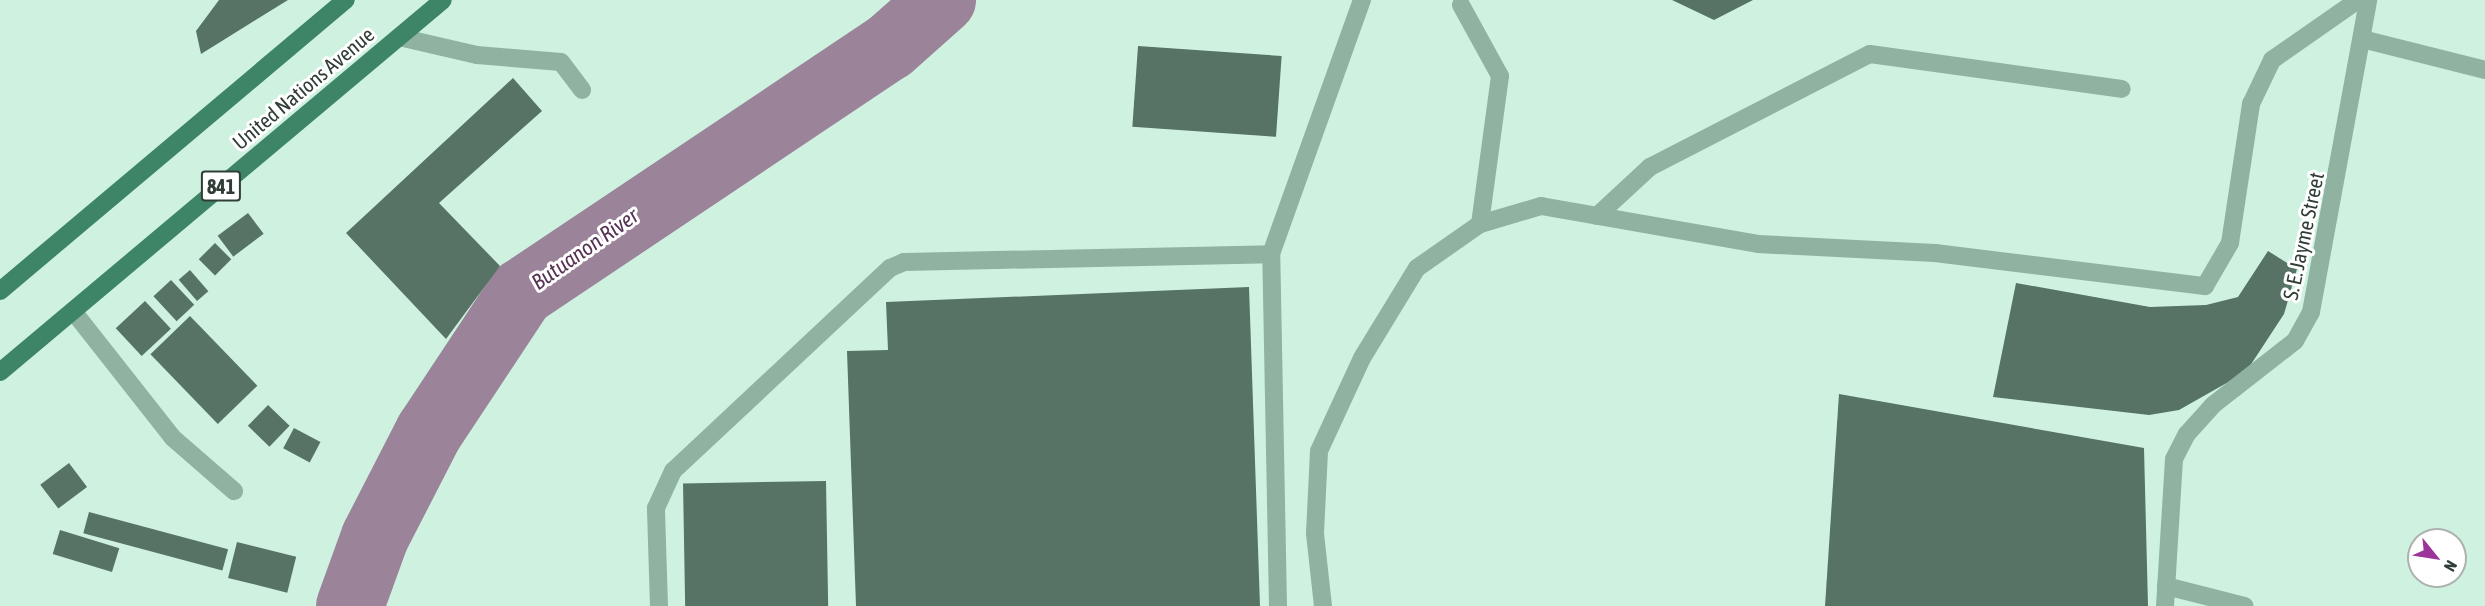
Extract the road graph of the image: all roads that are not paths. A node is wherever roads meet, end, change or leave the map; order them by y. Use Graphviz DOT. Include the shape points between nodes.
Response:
graph roads {
  1 [pos="346,0"];
  2 [pos="443,0"];
  3 [pos="1362,0"];
  4 [pos="2358,0"];
  5 [pos="2368,0"];
  6 [pos="1461,5"];
  7 [pos="399,37"];
  8 [pos="2362,39"];
  9 [pos="2485,70"];
  10 [pos="2122,89"];
  11 [pos="582,90"];
  12 [pos="1597,216"];
  13 [pos="1480,224"];
  14 [pos="1271,254"];
  15 [pos="0,291"];
  16 [pos="73,311"];
  17 [pos="0,372"];
  18 [pos="234,490"];
  19 [pos="2166,586"];
  20 [pos="659,606"];
  21 [pos="1278,606"];
  22 [pos="1323,606"];
  23 [pos="2165,606"];
  24 [pos="2245,606"];
  1 -- 15 [label="main road, United Nations Avenue"];
  2 -- 7 [label="main road, United Nations Avenue / 841"];
  3 -- 14 [label="street"];
  4 -- 12 [label="street" via="2272,60 2251,104 2230,243 2205,286 1935,253 1758,244"];
  5 -- 8 [label="street, S. E. Jayme Street"];
  6 -- 13 [label="street" via="1500,76"];
  7 -- 11 [label="street" via="477,56 561,62"];
  7 -- 16 [label="main road, United Nations Avenue / 841"];
  8 -- 9 [label="street"];
  8 -- 19 [label="street, S. E. Jayme Street" via="2311,312 2295,341 2213,405 2187,434 2174,459"];
  10 -- 12 [label="street" via="1870,54 1650,167"];
  12 -- 13 [label="street" via="1541,206"];
  13 -- 22 [label="street" via="1416,268 1362,358 1319,451 1315,533"];
  14 -- 20 [label="street" via="904,262 890,268 673,471 656,508"];
  14 -- 21 [label="street"];
  16 -- 17 [label="main road, United Nations Avenue / 841"];
  16 -- 18 [label="street" via="173,438"];
  19 -- 23 [label="street, S. E. Jayme Street"];
  19 -- 24 [label="street"];
}
